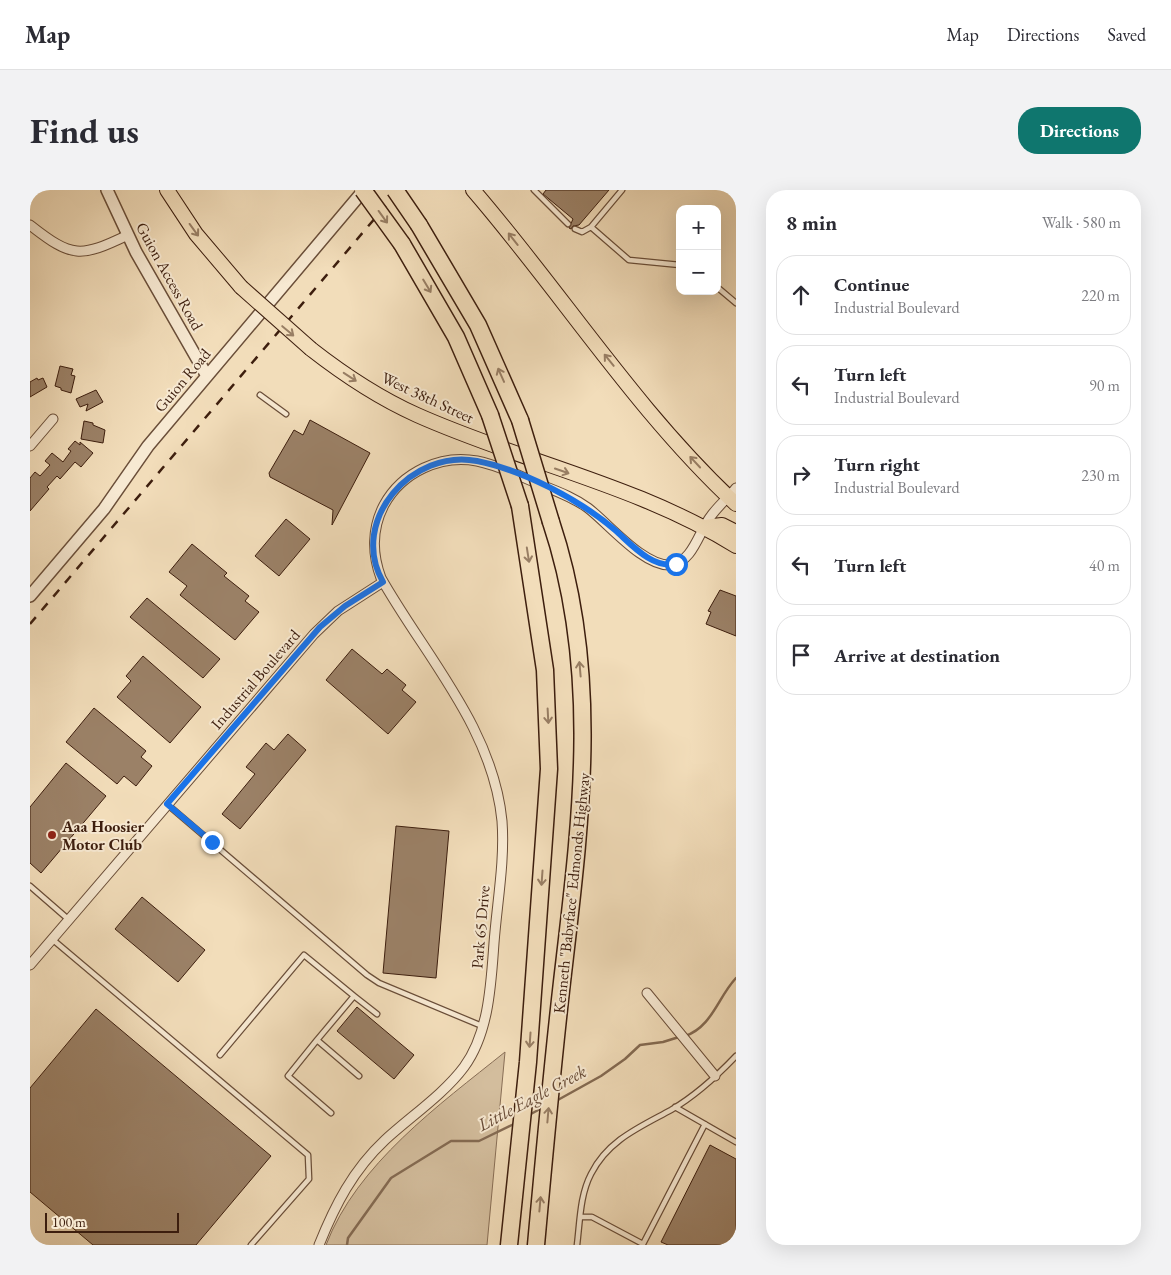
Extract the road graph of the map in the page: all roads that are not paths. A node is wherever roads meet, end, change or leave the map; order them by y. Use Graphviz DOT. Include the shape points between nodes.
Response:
graph roads {
  1 [pos="107,190"];
  2 [pos="167,190"];
  3 [pos="364,190"];
  4 [pos="394,190"];
  5 [pos="473,190"];
  6 [pos="534,190"];
  7 [pos="622,190"];
  8 [pos="568,224"];
  9 [pos="30,225"];
  10 [pos="591,227"];
  11 [pos="575,229"];
  12 [pos="128,235"];
  13 [pos="676,265"];
  14 [pos="721,290"];
  15 [pos="736,303"];
  16 [pos="207,376"];
  17 [pos="260,395"];
  18 [pos="286,414"];
  19 [pos="53,419"];
  20 [pos="30,446"];
  21 [pos="733,497"];
  22 [pos="704,528"];
  23 [pos="736,532"];
  24 [pos="736,546"];
  25 [pos="383,582"];
  26 [pos="30,596"];
  27 [pos="167,804"];
  28 [pos="30,886"];
  29 [pos="68,919"];
  30 [pos="52,939"];
  31 [pos="30,965"];
  32 [pos="647,994"];
  33 [pos="354,996"];
  34 [pos="377,1014"];
  35 [pos="482,1026"];
  36 [pos="317,1040"];
  37 [pos="220,1055"];
  38 [pos="736,1056"];
  39 [pos="359,1076"];
  40 [pos="715,1076"];
  41 [pos="675,1107"];
  42 [pos="331,1112"];
  43 [pos="705,1124"];
  44 [pos="736,1142"];
  45 [pos="580,1217"];
  46 [pos="644,1244"];
  47 [pos="251,1245"];
  48 [pos="319,1245"];
  49 [pos="509,1245"];
  50 [pos="536,1245"];
  51 [pos="577,1245"];
  1 -- 12 [label="street, Guion Access Road"];
  2 -- 22 [label="main road, West 38th Street, one-way, bridge" via="196,234 241,288 311,349 350,377 416,414 626,493"];
  3 -- 16 [label="street, Guion Road"];
  3 -- 49 [label="highway, Kenneth \"Babyface\" Edmonds Highway, one-way, bridge" via="402,244 452,329 490,415 520,506 545,670 549,744 547,815 528,1062"];
  50 -- 4 [label="highway, Kenneth \"Babyface\" Edmonds Highway, one-way, bridge" via="581,820 584,733 574,618 564,560 520,420 478,325 419,225"];
  21 -- 5 [label="main road, one-way" via="640,398"];
  6 -- 8 [label="lane"];
  7 -- 10 [label="lane"];
  9 -- 12 [label="street" via="52,243 69,251 85,251"];
  10 -- 11 [label="lane" via="582,232"];
  10 -- 13 [label="lane" via="630,260"];
  12 -- 16 [label="street, Guion Access Road"];
  14 -- 15 [label="lane"];
  16 -- 26 [label="street, Guion Road" via="148,446 104,509"];
  17 -- 18 [label="lane"];
  19 -- 20 [label="street"];
  21 -- 22 [label="street"];
  22 -- 23 [label="main road" via="722,526"];
  22 -- 24 [label="main road, West 38th Street"];
  22 -- 25 [label="street" via="686,558 671,565 660,563 645,556 595,513 569,497 485,463 448,460 409,476 382,509 374,545"];
  25 -- 27 [label="street, Industrial Boulevard" via="345,606 320,627"];
  25 -- 35 [label="street, Park 65 Drive" via="475,730 495,782 502,822 502,848 491,980"];
  27 -- 29 [label="street, Industrial Boulevard"];
  27 -- 35 [label="lane" via="367,975"];
  28 -- 29 [label="lane"];
  29 -- 30 [label="street, Industrial Boulevard"];
  30 -- 31 [label="street, Industrial Boulevard"];
  30 -- 47 [label="lane" via="308,1155 309,1179"];
  32 -- 40 [label="street"];
  33 -- 34 [label="lane"];
  33 -- 36 [label="lane"];
  33 -- 37 [label="lane" via="304,955"];
  35 -- 48 [label="street, Park 65 Drive" via="471,1056 458,1074 360,1168 331,1214"];
  36 -- 39 [label="lane"];
  36 -- 42 [label="lane" via="288,1076"];
  38 -- 40 [label="lane"];
  40 -- 41 [label="lane"];
  41 -- 43 [label="lane"];
  41 -- 45 [label="lane" via="626,1134 607,1152 592,1173"];
  43 -- 44 [label="lane"];
  43 -- 46 [label="lane"];
  45 -- 46 [label="lane" via="592,1217"];
  45 -- 51 [label="lane"];
}
